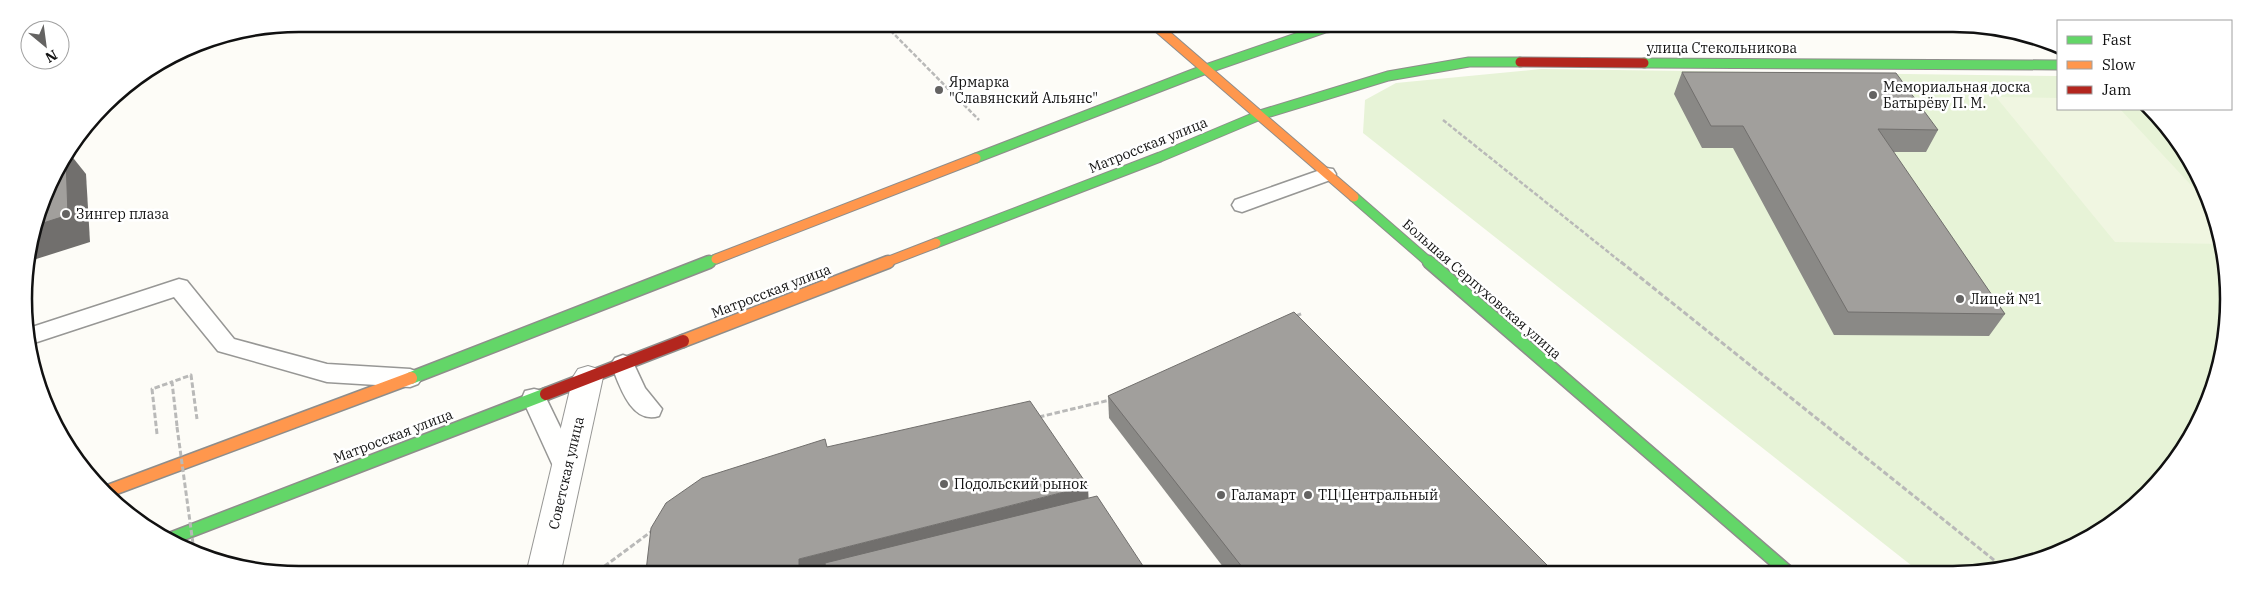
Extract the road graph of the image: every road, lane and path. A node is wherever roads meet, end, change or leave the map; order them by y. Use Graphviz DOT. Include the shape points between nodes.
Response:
graph roads {
  1 [pos="892,32"];
  2 [pos="1163,32"];
  3 [pos="1313,32"];
  4 [pos="2057,65"];
  5 [pos="1206,69"];
  6 [pos="1388,76"];
  7 [pos="1260,115"];
  8 [pos="1443,120"];
  9 [pos="982,123"];
  10 [pos="1326,174"];
  11 [pos="1242,205"];
  12 [pos="1303,313"];
  13 [pos="1294,317"];
  14 [pos="35,334"];
  15 [pos="623,364"];
  16 [pos="588,377"];
  17 [pos="410,378"];
  18 [pos="172,382"];
  19 [pos="534,398"];
  20 [pos="1116,398"];
  21 [pos="650,409"];
  22 [pos="1032,419"];
  23 [pos="197,420"];
  24 [pos="157,434"];
  25 [pos="566,466"];
  26 [pos="113,490"];
  27 [pos="653,530"];
  28 [pos="176,536"];
  29 [pos="193,544"];
  30 [pos="1997,562"];
  31 [pos="545,566"];
  32 [pos="605,566"];
  33 [pos="1781,566"];
  1 -- 9 [label="path"];
  2 -- 5 [label="main road, Большая Серпуховская улица"];
  3 -- 5 [label="main road"];
  4 -- 6 [label="main road, улица Стекольникова" via="1469,62"];
  5 -- 7 [label="main road, Большая Серпуховская улица"];
  5 -- 17 [label="main road"];
  6 -- 7 [label="main road, Матросская улица"];
  7 -- 10 [label="main road, Большая Серпуховская улица"];
  7 -- 15 [label="main road, Матросская улица" via="1160,157"];
  8 -- 30 [label="path"];
  10 -- 11 [label="lane"];
  10 -- 33 [label="main road, Большая Серпуховская улица"];
  12 -- 13 [label="path"];
  14 -- 17 [label="lane" via="180,287 226,345 327,373"];
  15 -- 16 [label="main road, Матросская улица"];
  15 -- 21 [label="lane" via="635,393"];
  16 -- 19 [label="main road, Матросская улица"];
  16 -- 25 [label="street, Советская улица"];
  17 -- 26 [label="main road"];
  18 -- 23 [label="path" via="191,375"];
  18 -- 24 [label="path" via="152,389"];
  18 -- 29 [label="path, bridge"];
  19 -- 25 [label="lane"];
  19 -- 28 [label="main road, Матросская улица"];
  20 -- 22 [label="path"];
  25 -- 31 [label="street, Советская улица"];
  27 -- 32 [label="path"];
}
